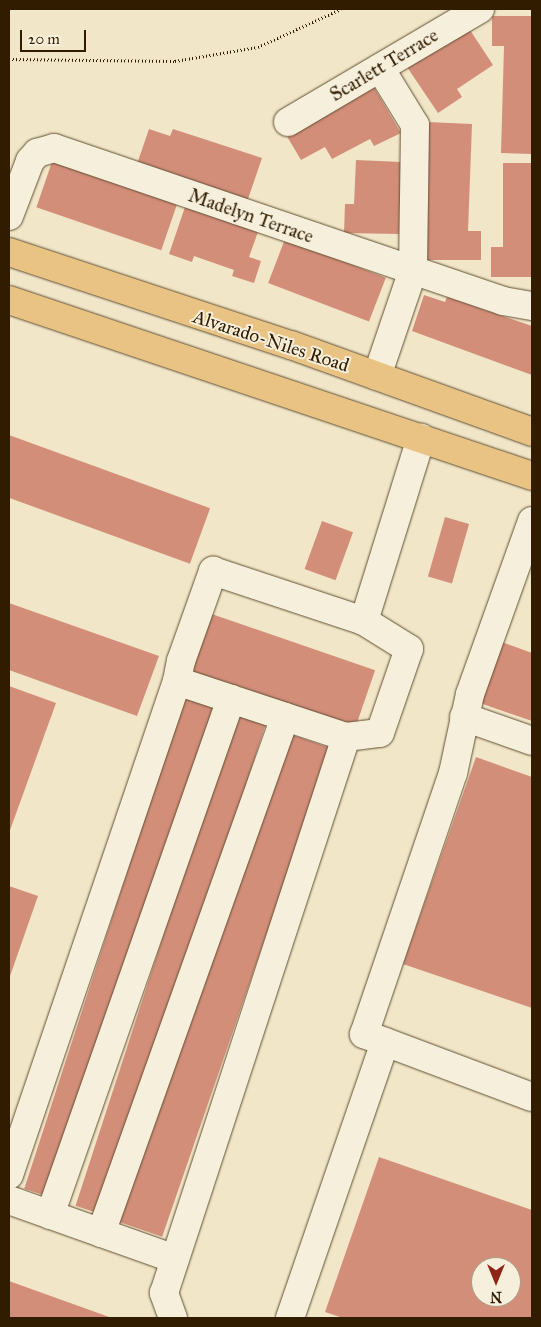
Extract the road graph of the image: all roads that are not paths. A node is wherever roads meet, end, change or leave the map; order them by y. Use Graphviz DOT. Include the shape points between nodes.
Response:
graph roads {
  1 [pos="480,9"];
  2 [pos="380,68"];
  3 [pos="288,122"];
  4 [pos="9,216"];
  5 [pos="9,252"];
  6 [pos="413,270"];
  7 [pos="9,300"];
  8 [pos="532,306"];
  9 [pos="377,376"];
  10 [pos="532,432"];
  11 [pos="421,438"];
  12 [pos="532,476"];
  13 [pos="532,521"];
  14 [pos="364,621"];
  15 [pos="177,681"];
  16 [pos="231,699"];
  17 [pos="285,717"];
  18 [pos="464,717"];
  19 [pos="346,737"];
  20 [pos="532,742"];
  21 [pos="385,1042"];
  22 [pos="532,1097"];
  23 [pos="9,1175"];
  24 [pos="9,1200"];
  25 [pos="50,1215"];
  26 [pos="101,1233"];
  27 [pos="175,1259"];
  28 [pos="173,1318"];
  29 [pos="290,1318"];
  1 -- 2 [label="street, Scarlett Terrace"];
  2 -- 3 [label="street, Scarlett Terrace"];
  2 -- 6 [label="street" via="415,125"];
  4 -- 6 [label="street, Madelyn Terrace" via="30,161 37,153 54,148"];
  5 -- 9 [label="main road, Alvarado-Niles Road"];
  6 -- 8 [label="street, Madelyn Terrace" via="503,301"];
  6 -- 9 [label="street"];
  7 -- 11 [label="main road"];
  9 -- 10 [label="main road, Alvarado-Niles Road"];
  11 -- 12 [label="main road"];
  11 -- 14 [label="street"];
  13 -- 18 [label="street"];
  14 -- 15 [label="street" via="213,570"];
  14 -- 19 [label="street" via="409,649 380,734"];
  15 -- 16 [label="street"];
  15 -- 23 [label="street"];
  16 -- 17 [label="street"];
  16 -- 25 [label="street"];
  17 -- 19 [label="street"];
  17 -- 26 [label="street"];
  18 -- 20 [label="street"];
  18 -- 21 [label="street" via="453,773 364,1034"];
  19 -- 27 [label="street"];
  21 -- 22 [label="street"];
  21 -- 29 [label="street"];
  24 -- 25 [label="street"];
  25 -- 26 [label="street"];
  26 -- 27 [label="street"];
  27 -- 28 [label="street" via="164,1292"];
}
